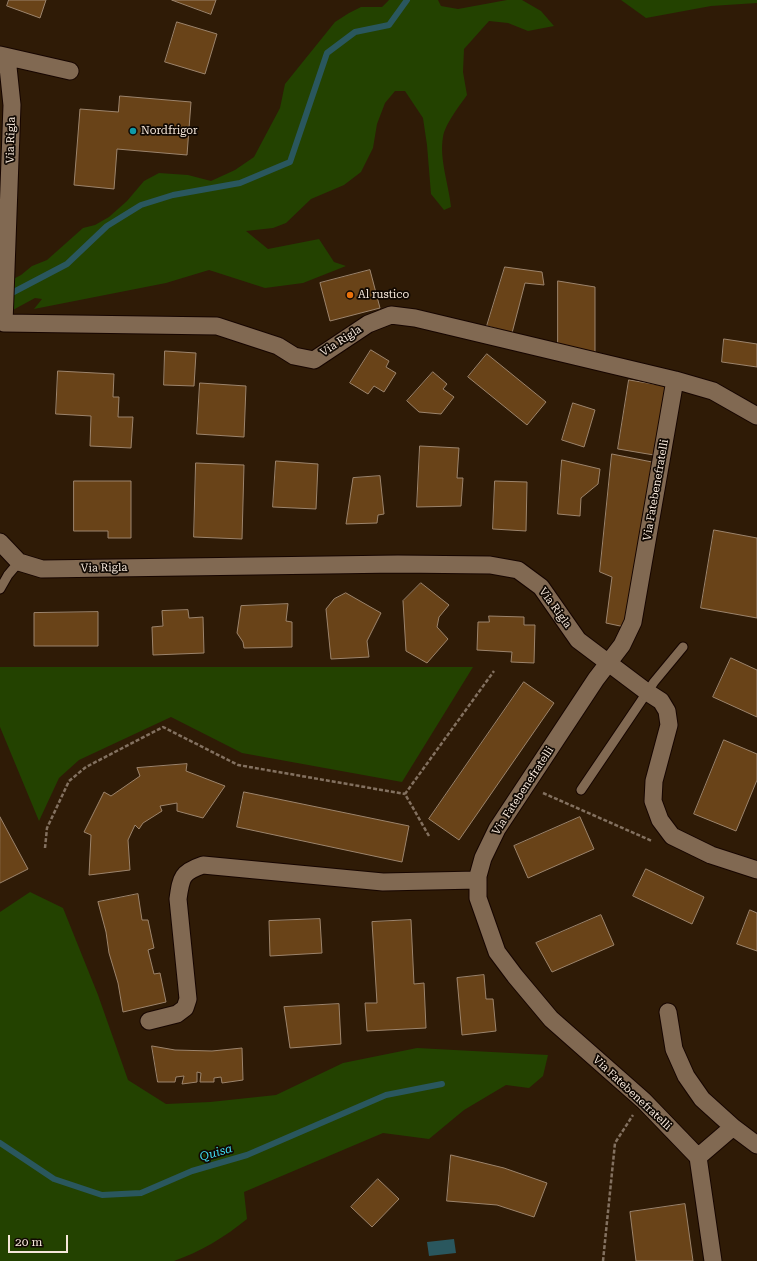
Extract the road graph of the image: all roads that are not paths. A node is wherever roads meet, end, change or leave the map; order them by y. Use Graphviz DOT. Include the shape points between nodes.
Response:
graph roads {
  1 [pos="0,56"];
  2 [pos="70,71"];
  3 [pos="3,320"];
  4 [pos="675,380"];
  5 [pos="757,416"];
  6 [pos="0,542"];
  7 [pos="19,562"];
  8 [pos="0,589"];
  9 [pos="683,647"];
  10 [pos="608,663"];
  11 [pos="647,692"];
  12 [pos="581,790"];
  13 [pos="757,870"];
  14 [pos="478,880"];
  15 [pos="668,1012"];
  16 [pos="149,1021"];
  17 [pos="733,1127"];
  18 [pos="757,1145"];
  19 [pos="698,1157"];
  20 [pos="713,1261"];
  1 -- 2 [label="street"];
  1 -- 3 [label="street, Via Rigla" via="8,67 12,105"];
  3 -- 4 [label="street, Via Rigla" via="217,326 278,346 294,356 314,360 368,324 391,315 415,318"];
  4 -- 5 [label="street" via="713,391"];
  4 -- 10 [label="street, Via Fatebenefratelli" via="633,622 622,645"];
  6 -- 7 [label="street, Via Rigla"];
  7 -- 8 [label="lane"];
  7 -- 10 [label="street, Via Rigla" via="42,569 390,564 497,566 518,570 542,587 578,640"];
  9 -- 11 [label="lane"];
  10 -- 11 [label="street, Via Rigla"];
  10 -- 14 [label="street, Via Fatebenefratelli" via="497,829 483,858"];
  11 -- 12 [label="lane"];
  11 -- 13 [label="street, Via Rigla" via="661,701 667,711 669,725 654,781 653,801 660,820 672,836 711,855"];
  14 -- 16 [label="street" via="383,882 204,865 191,869 180,882 178,899 188,999 185,1008 177,1014"];
  14 -- 19 [label="street, Via Fatebenefratelli" via="478,898 497,952 515,976 551,1019 644,1101"];
  15 -- 17 [label="street" via="674,1049 686,1076 702,1099"];
  17 -- 18 [label="street"];
  17 -- 19 [label="street"];
  19 -- 20 [label="street"];
}
